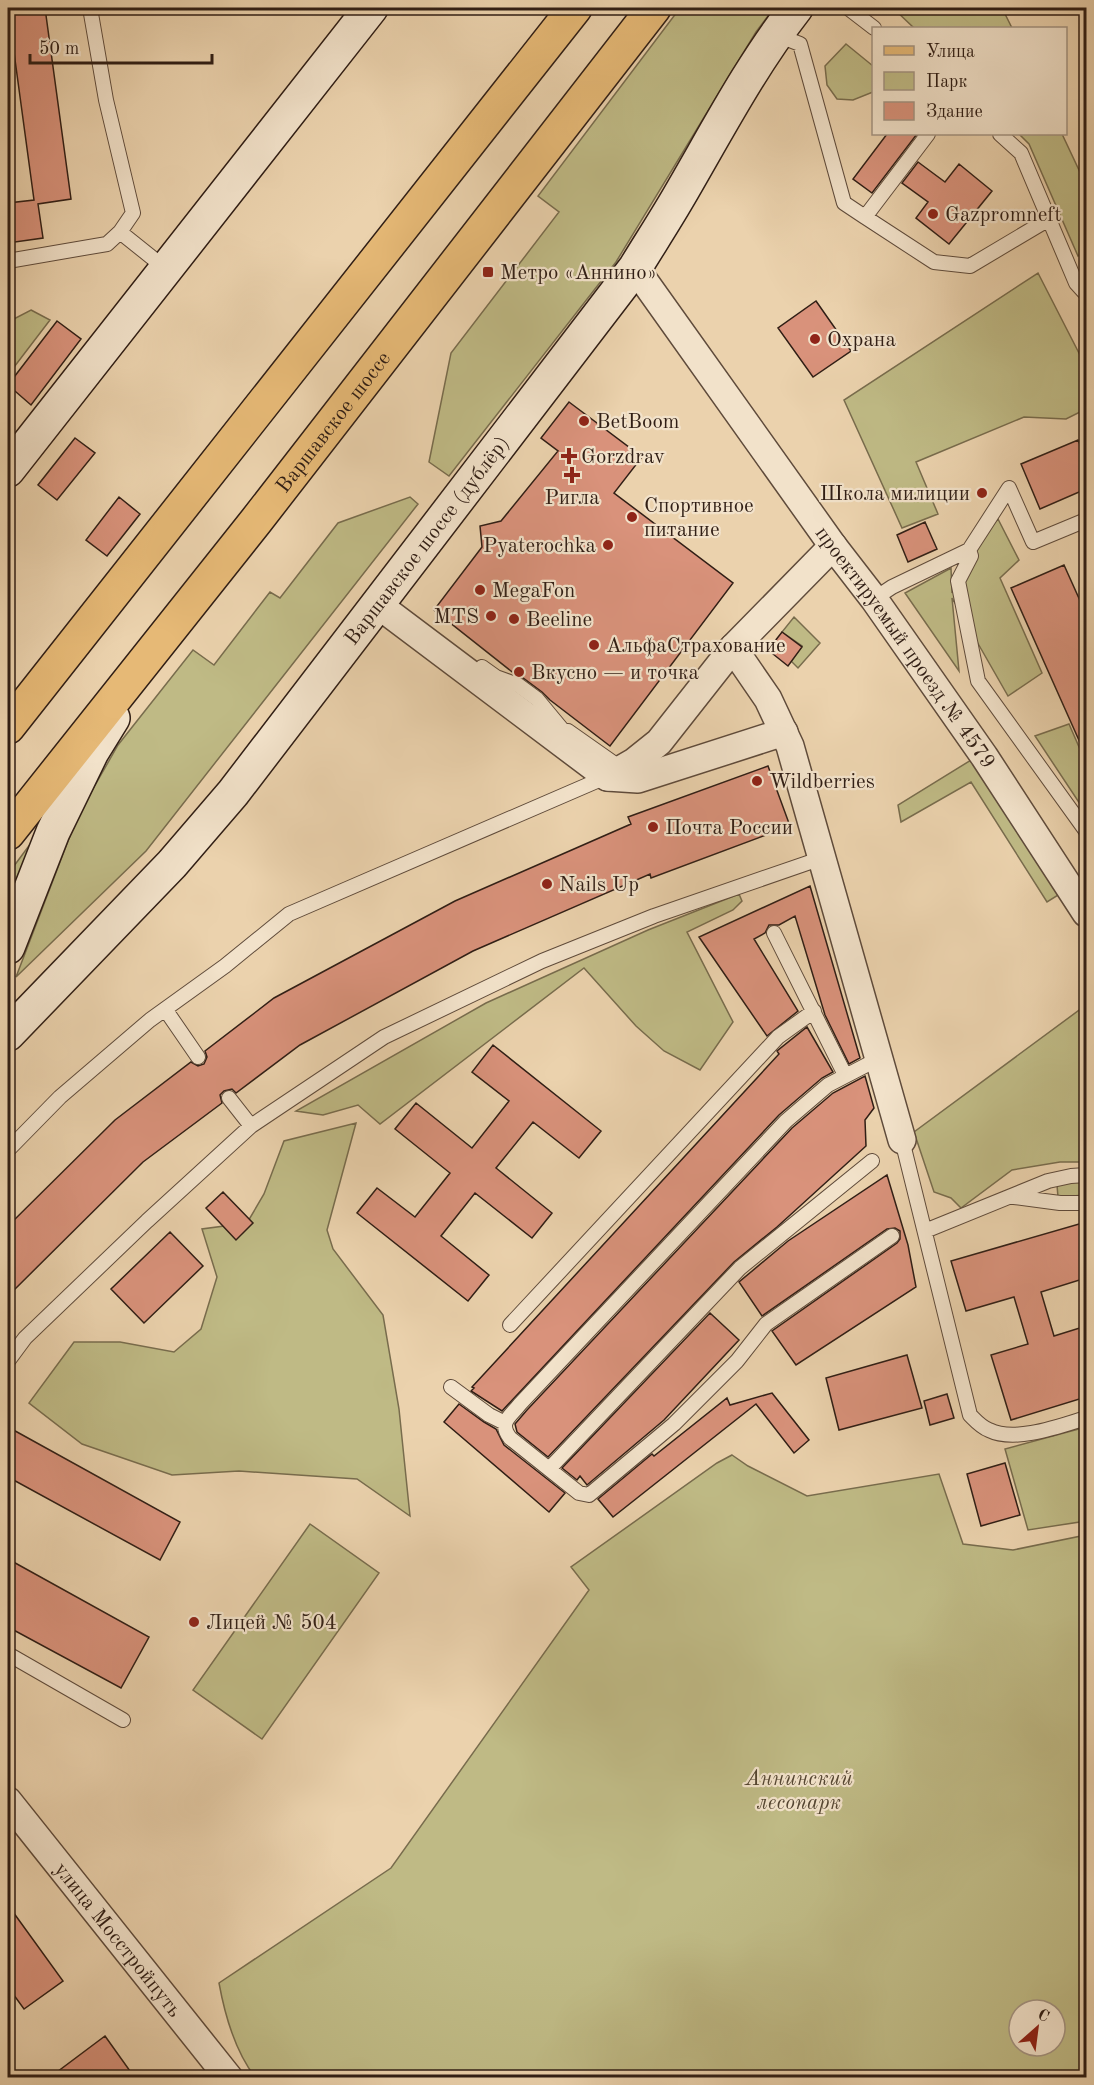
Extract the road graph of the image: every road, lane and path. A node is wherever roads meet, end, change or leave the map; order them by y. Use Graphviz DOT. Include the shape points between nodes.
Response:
graph roads {
  1 [pos="90,8"];
  2 [pos="371,8"];
  3 [pos="575,8"];
  4 [pos="654,8"];
  5 [pos="796,8"];
  6 [pos="848,8"];
  7 [pos="873,27"];
  8 [pos="776,34"];
  9 [pos="927,135"];
  10 [pos="1001,135"];
  11 [pos="864,217"];
  12 [pos="1049,219"];
  13 [pos="120,232"];
  14 [pos="8,261"];
  15 [pos="165,268"];
  16 [pos="634,268"];
  17 [pos="1086,294"];
  18 [pos="8,470"];
  19 [pos="1086,520"];
  20 [pos="833,546"];
  21 [pos="969,550"];
  22 [pos="874,599"];
  23 [pos="386,610"];
  24 [pos="165,633"];
  25 [pos="733,648"];
  26 [pos="8,727"];
  27 [pos="784,732"];
  28 [pos="622,775"];
  29 [pos="1086,831"];
  30 [pos="8,833"];
  31 [pos="822,858"];
  32 [pos="1086,914"];
  33 [pos="774,933"];
  34 [pos="8,947"];
  35 [pos="165,1009"];
  36 [pos="814,1011"];
  37 [pos="8,1034"];
  38 [pos="198,1057"];
  39 [pos="880,1058"];
  40 [pos="845,1075"];
  41 [pos="229,1098"];
  42 [pos="250,1126"];
  43 [pos="902,1140"];
  44 [pos="8,1150"];
  45 [pos="872,1161"];
  46 [pos="1086,1175"];
  47 [pos="1013,1197"];
  48 [pos="1086,1203"];
  49 [pos="925,1231"];
  50 [pos="892,1236"];
  51 [pos="510,1325"];
  52 [pos="8,1361"];
  53 [pos="451,1387"];
  54 [pos="1086,1418"];
  55 [pos="505,1423"];
  56 [pos="549,1469"];
  57 [pos="8,1654"];
  58 [pos="123,1720"];
  59 [pos="9,1806"];
  60 [pos="229,2078"];
  1 -- 13 [label="lane" via="106,100 133,213"];
  2 -- 15 [label="main road"];
  3 -- 26 [label="main road"];
  4 -- 24 [label="main road, Варшавское шоссе"];
  5 -- 8 [label="main road, Варшавское шоссе (дублёр)"];
  6 -- 7 [label="lane"];
  8 -- 11 [label="lane" via="800,44 844,203"];
  8 -- 16 [label="main road, Варшавское шоссе (дублёр)"];
  9 -- 11 [label="lane"];
  10 -- 12 [label="lane" via="1021,153"];
  11 -- 12 [label="lane" via="934,262 970,266"];
  12 -- 17 [label="lane" via="1076,283"];
  13 -- 14 [label="lane" via="107,243"];
  13 -- 15 [label="lane"];
  15 -- 18 [label="main road"];
  16 -- 20 [label="street, проектируемый проезд № 4579"];
  16 -- 23 [label="main road, Варшавское шоссе (дублёр)"];
  19 -- 21 [label="lane" via="1033,542 1009,488"];
  20 -- 22 [label="street, проектируемый проезд № 4579"];
  20 -- 25 [label="street"];
  21 -- 22 [label="lane"];
  21 -- 29 [label="lane" via="971,556 958,581 978,681"];
  22 -- 32 [label="street, проектируемый проезд № 4579" via="984,756"];
  23 -- 28 [label="street"];
  23 -- 28 [label="lane" via="424,625 496,677 518,685 537,699 559,725"];
  23 -- 37 [label="main road, Варшавское шоссе (дублёр)" via="172,864"];
  24 -- 30 [label="main road, Варшавское шоссе"];
  24 -- 34 [label="main road" via="92,752 53,832"];
  25 -- 27 [label="street" via="768,699"];
  25 -- 28 [label="street" via="659,742"];
  27 -- 28 [label="street"];
  27 -- 31 [label="street" via="799,771"];
  28 -- 35 [label="lane" via="289,914"];
  31 -- 39 [label="street"];
  31 -- 42 [label="lane" via="654,916 542,961 384,1037"];
  33 -- 36 [label="lane"];
  35 -- 38 [label="lane"];
  35 -- 44 [label="lane" via="60,1097"];
  36 -- 40 [label="lane"];
  36 -- 51 [label="lane" via="778,1037"];
  39 -- 40 [label="lane"];
  39 -- 43 [label="street"];
  40 -- 55 [label="lane" via="828,1084 786,1121"];
  41 -- 42 [label="lane"];
  42 -- 52 [label="lane" via="25,1338"];
  43 -- 49 [label="lane"];
  45 -- 56 [label="lane" via="740,1268"];
  46 -- 47 [label="lane" via="1048,1181"];
  47 -- 48 [label="lane"];
  47 -- 49 [label="lane"];
  49 -- 54 [label="lane" via="970,1415 991,1432 1017,1434"];
  50 -- 56 [label="lane" via="766,1324 737,1361 674,1424 589,1495 579,1493"];
  53 -- 55 [label="lane"];
  55 -- 56 [label="lane" via="504,1430 510,1438"];
  57 -- 58 [label="lane"];
  59 -- 60 [label="street, улица Мосстройпуть"];
}
